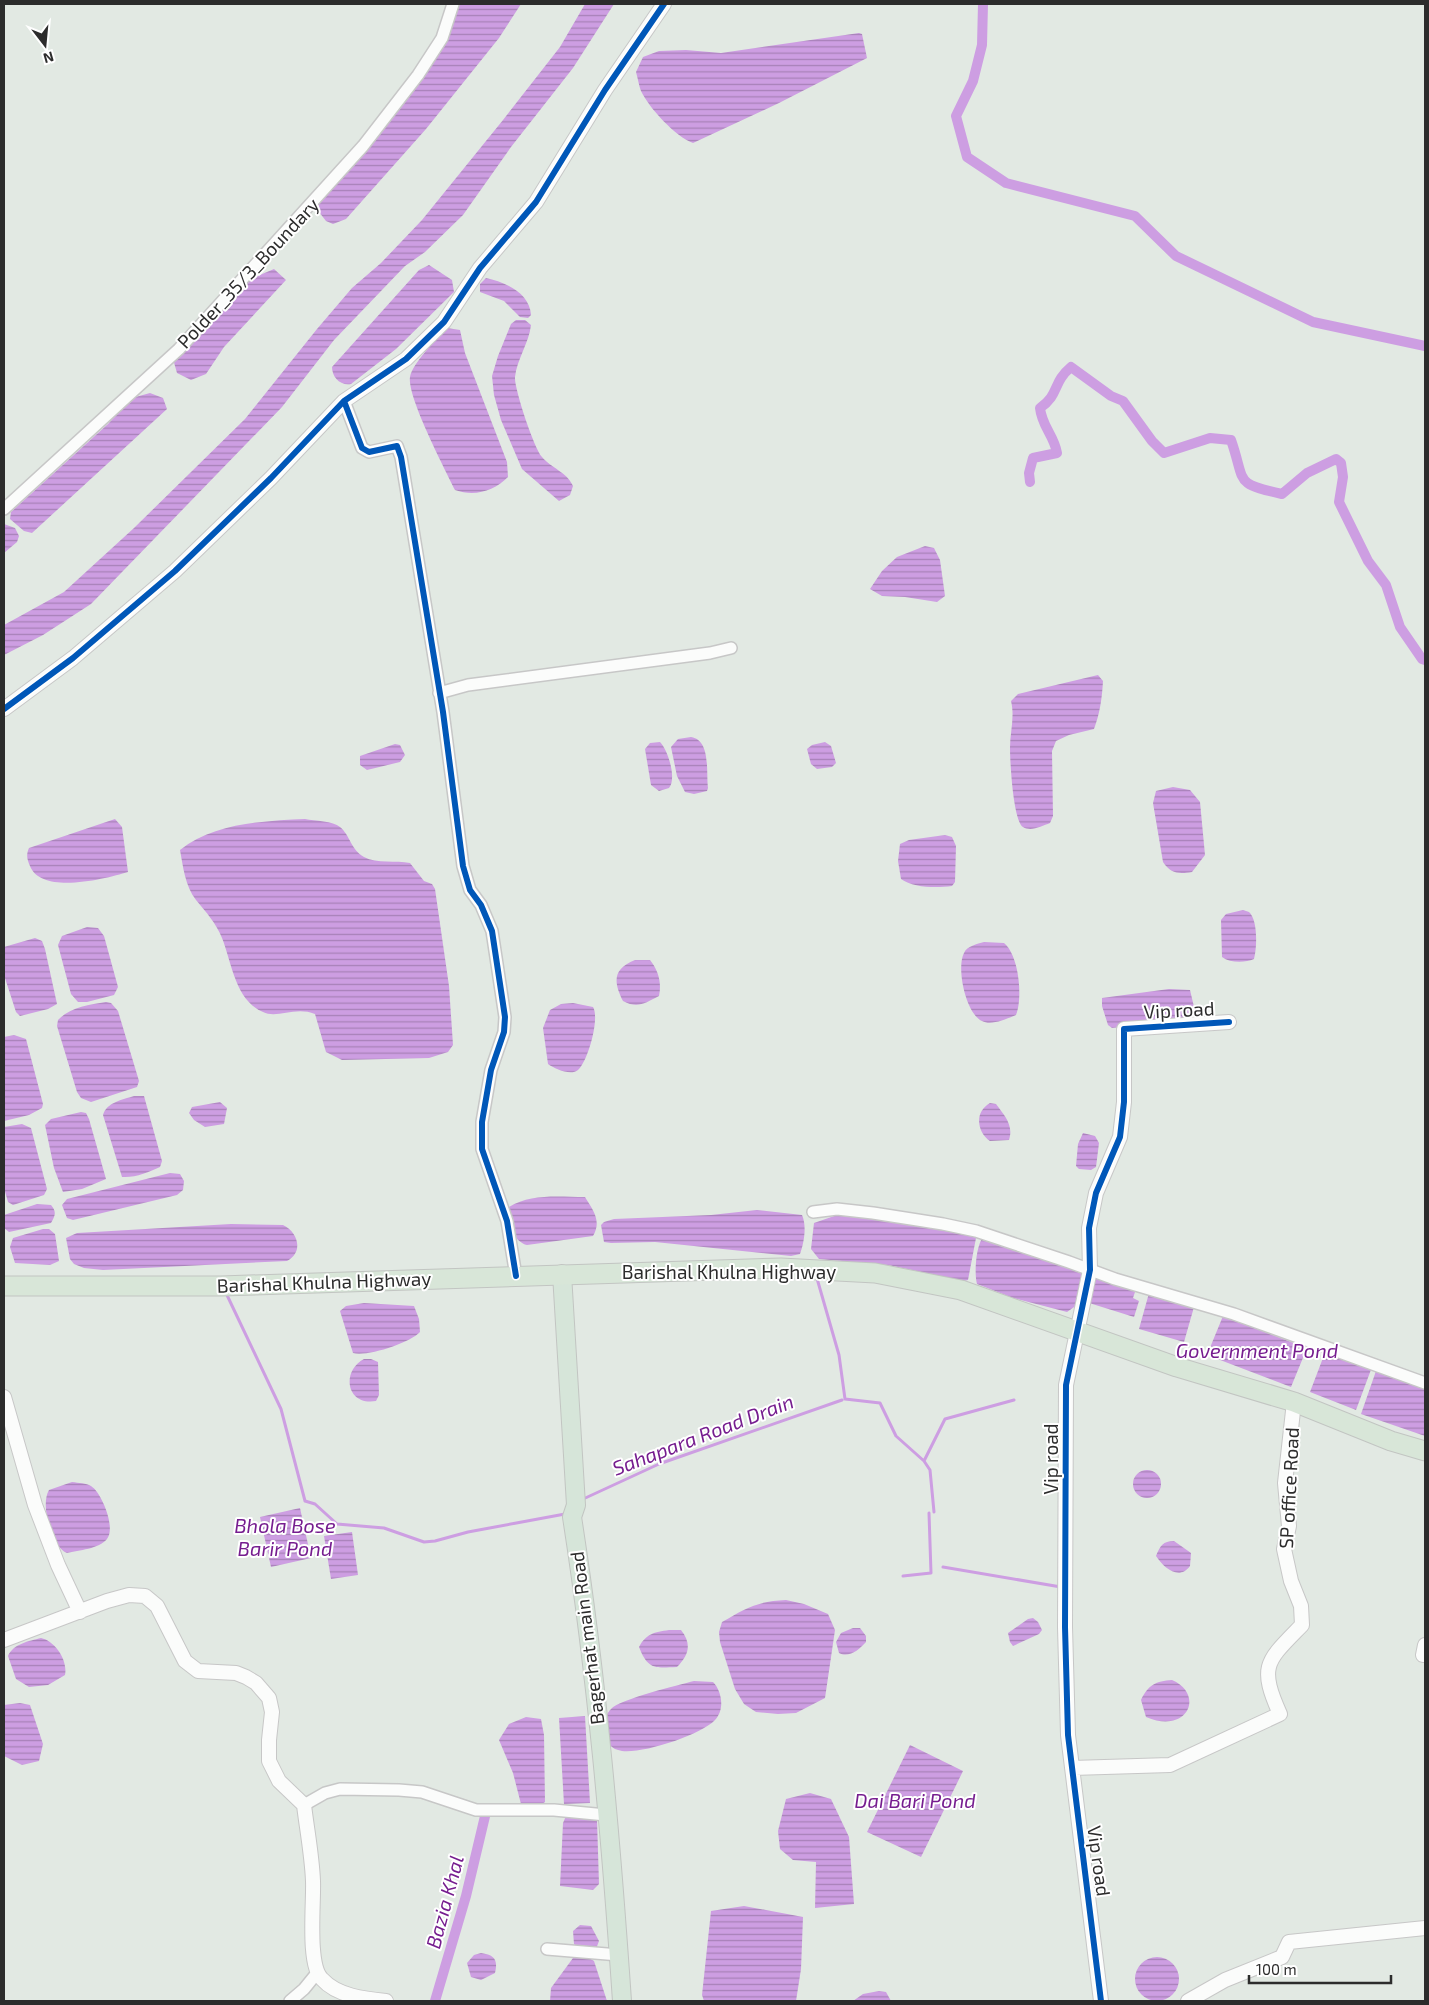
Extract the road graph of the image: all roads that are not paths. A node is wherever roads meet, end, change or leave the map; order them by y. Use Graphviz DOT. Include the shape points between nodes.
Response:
graph roads {
  1 [pos="453,4"];
  2 [pos="664,4"];
  3 [pos="344,401"];
  4 [pos="4,510"];
  5 [pos="731,648"];
  6 [pos="440,693"];
  7 [pos="4,709"];
  8 [pos="1229,1022"];
  9 [pos="812,1212"];
  10 [pos="1090,1270"];
  11 [pos="562,1274"];
  12 [pos="516,1276"];
  13 [pos="4,1286"];
  14 [pos="1077,1331"];
  15 [pos="1425,1383"];
  16 [pos="4,1397"];
  17 [pos="1294,1402"];
  18 [pos="1425,1451"];
  19 [pos="80,1612"];
  20 [pos="4,1640"];
  21 [pos="1425,1645"];
  22 [pos="1425,1655"];
  23 [pos="1072,1768"];
  24 [pos="304,1805"];
  25 [pos="606,1815"];
  26 [pos="1425,1928"];
  27 [pos="547,1949"];
  28 [pos="619,1954"];
  29 [pos="317,1973"];
  30 [pos="290,2001"];
  31 [pos="386,2001"];
  32 [pos="622,2001"];
  33 [pos="1101,2001"];
  34 [pos="1188,2001"];
  1 -- 4 [label="street, Polder_35/3_Boundary" via="442,38 364,146 179,349"];
  2 -- 3 [label="street" via="605,90 536,202 480,268 444,322 406,359"];
  3 -- 6 [label="street" via="364,450 372,452 394,446 399,450"];
  3 -- 7 [label="street" via="271,478 175,571 73,658"];
  5 -- 6 [label="street" via="468,685"];
  6 -- 12 [label="street" via="463,866 470,890 481,905 492,931 505,1017 504,1032 491,1070 482,1122 482,1149 507,1221"];
  8 -- 10 [label="street, Vip road" via="1124,1029 1124,1102 1120,1138 1096,1193 1089,1228"];
  9 -- 10 [label="street" via="837,1209 944,1224 1008,1241"];
  10 -- 14 [label="street, Vip road"];
  10 -- 15 [label="street" via="1234,1314"];
  11 -- 12 [label="highway, Barishal Khulna Highway"];
  11 -- 14 [label="highway, Barishal Khulna Highway" via="781,1268 875,1273 961,1290"];
  11 -- 25 [label="main road, Bagerhat main Road" via="576,1505 572,1517 590,1652"];
  12 -- 13 [label="highway, Barishal Khulna Highway" via="221,1286"];
  14 -- 17 [label="highway, Barishal Khulna Highway" via="1177,1367"];
  14 -- 23 [label="street, Vip road" via="1066,1385 1065,1428 1068,1735"];
  16 -- 19 [label="street" via="34,1505"];
  17 -- 18 [label="highway, Barishal Khulna Highway"];
  17 -- 23 [label="street, SP office Road" via="1285,1483 1289,1526 1284,1549 1301,1606 1302,1625 1267,1667 1268,1682 1280,1714 1170,1765"];
  19 -- 20 [label="street"];
  19 -- 24 [label="street" via="107,1600 129,1595 146,1596 157,1606 185,1661 198,1671 236,1673 256,1683 269,1698 272,1712 270,1761 279,1781"];
  21 -- 22 [label="street"];
  23 -- 33 [label="street, Vip road"];
  24 -- 25 [label="street" via="324,1793 340,1789 399,1790 422,1792 476,1810 554,1810"];
  24 -- 29 [label="street" via="313,1881 312,1931"];
  25 -- 28 [label="main road, Bagerhat main Road"];
  26 -- 34 [label="street" via="1289,1942 1282,1957 1224,1980"];
  27 -- 28 [label="street"];
  28 -- 32 [label="main road, Bagerhat main Road"];
  29 -- 30 [label="street"];
  29 -- 31 [label="street" via="344,1994"];
}
